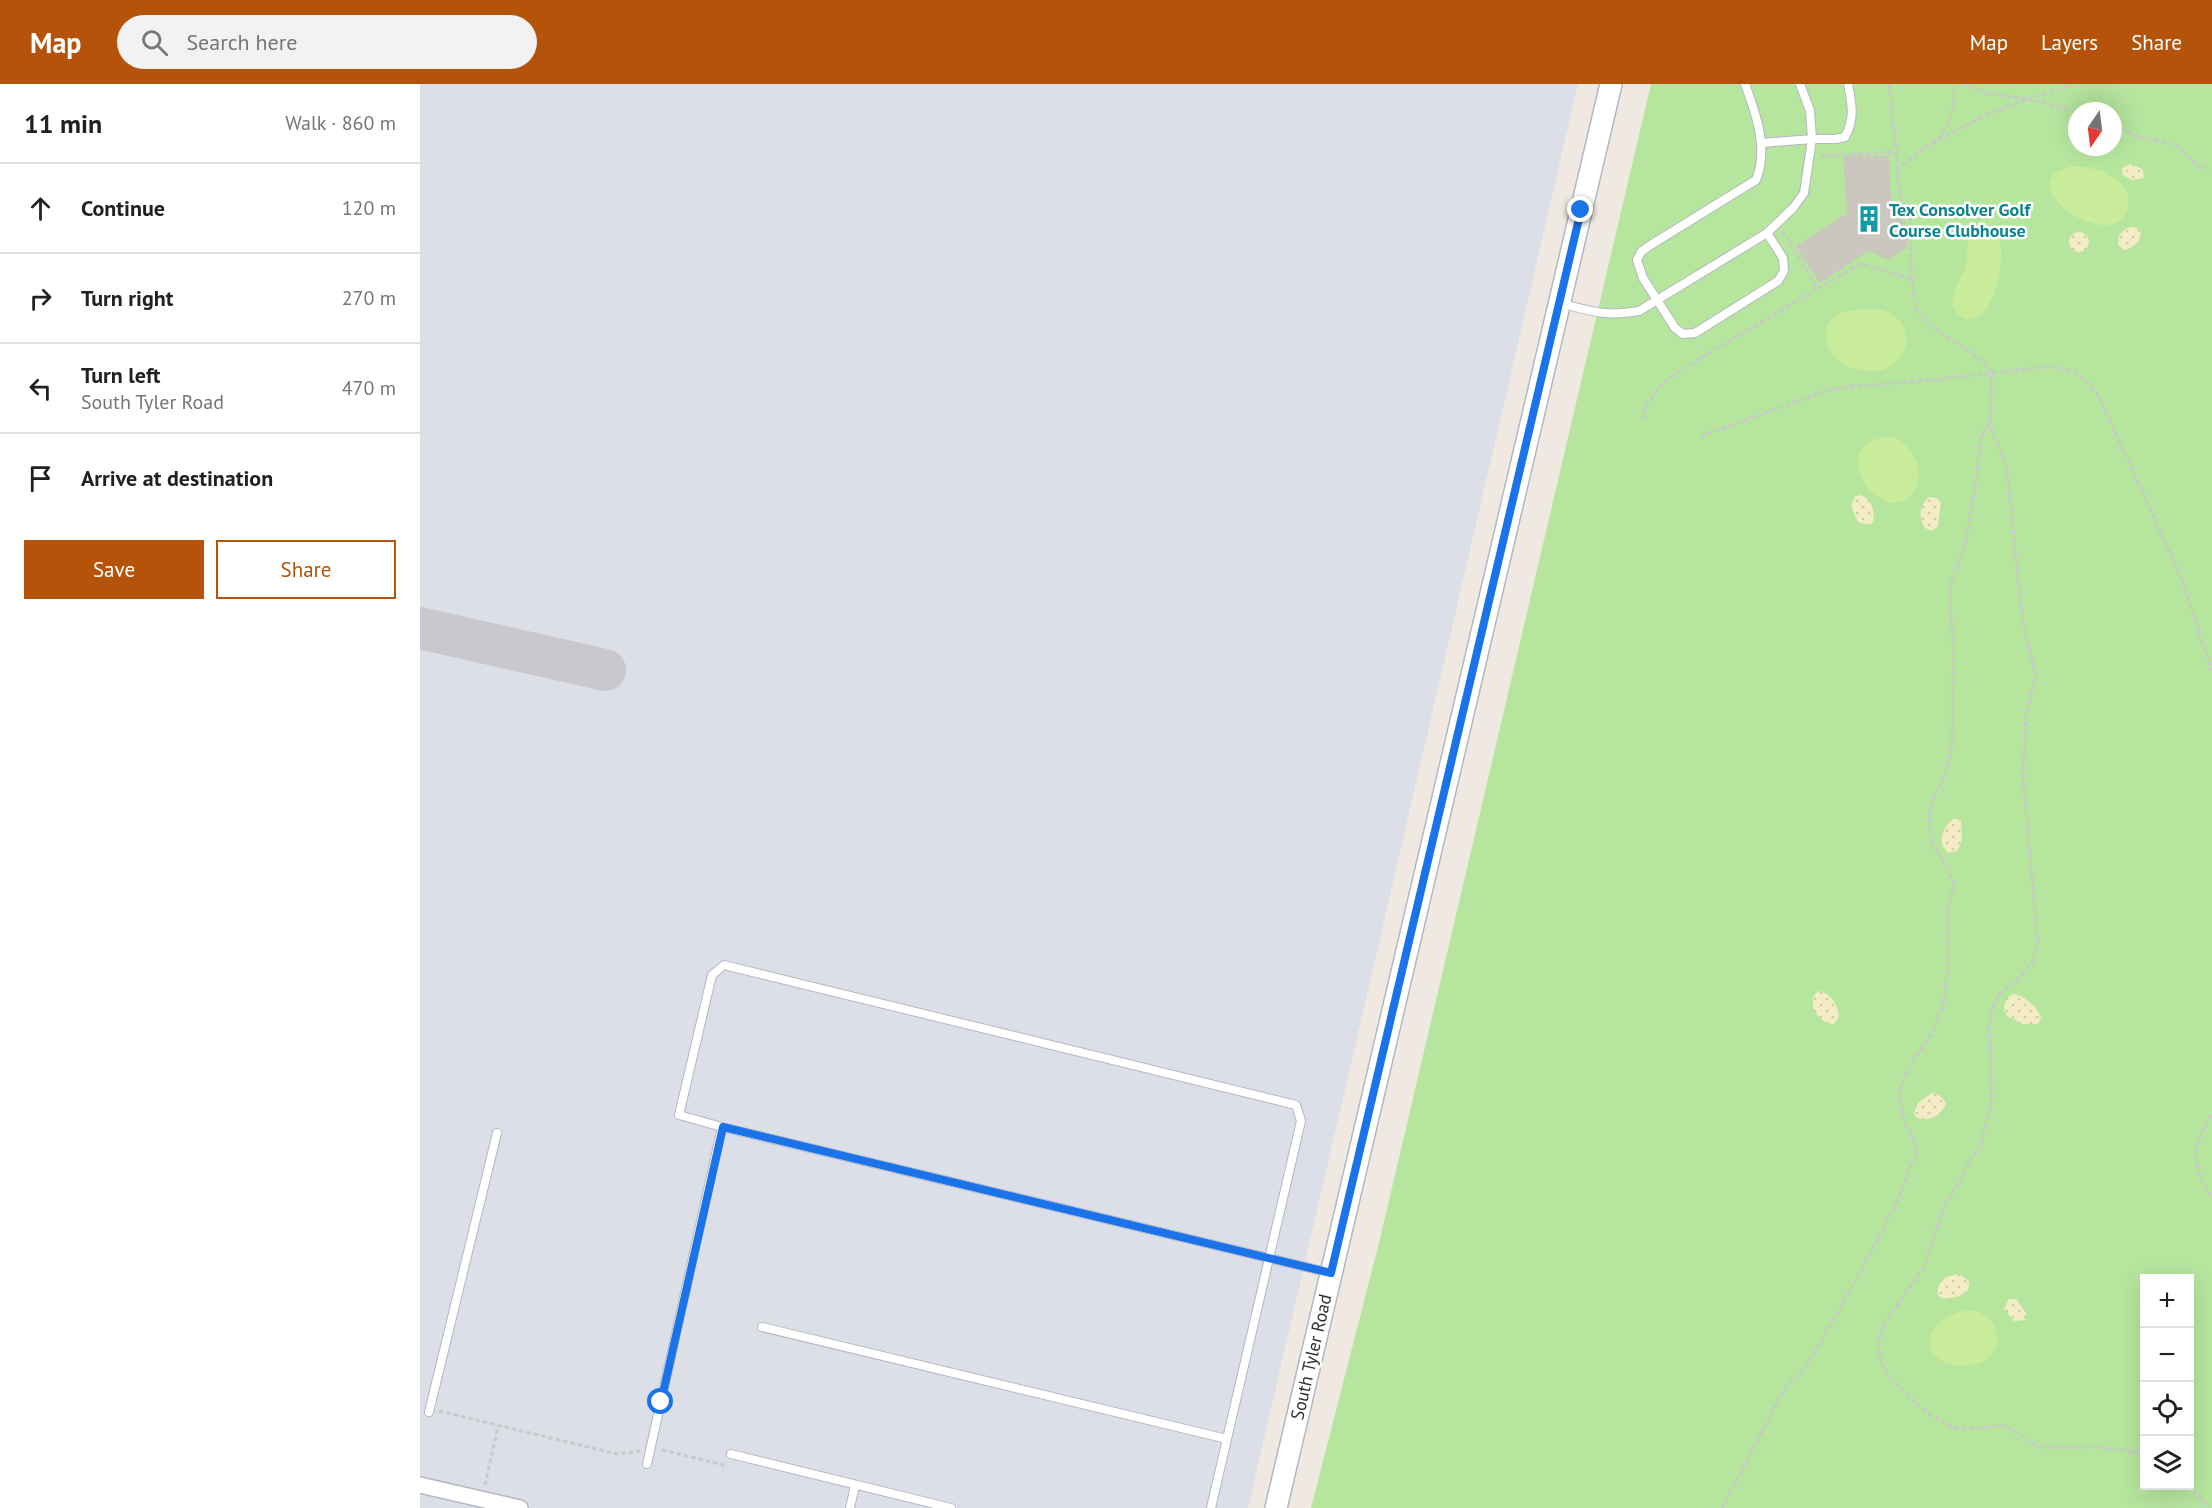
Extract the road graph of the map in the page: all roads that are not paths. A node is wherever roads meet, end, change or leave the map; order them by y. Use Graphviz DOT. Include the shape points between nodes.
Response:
graph roads {
  1 [pos="1611,84"];
  2 [pos="1745,84"];
  3 [pos="1800,84"];
  4 [pos="1848,84"];
  5 [pos="1812,139"];
  6 [pos="1761,142"];
  7 [pos="1767,233"];
  8 [pos="1657,301"];
  9 [pos="1559,303"];
  10 [pos="723,1127"];
  11 [pos="497,1133"];
  12 [pos="1268,1258"];
  13 [pos="1331,1273"];
  14 [pos="762,1327"];
  15 [pos="429,1412"];
  16 [pos="1227,1439"];
  17 [pos="731,1454"];
  18 [pos="647,1464"];
  19 [pos="420,1485"];
  20 [pos="855,1485"];
  21 [pos="520,1508"];
  22 [pos="850,1508"];
  23 [pos="951,1508"];
  24 [pos="1211,1508"];
  25 [pos="1276,1508"];
  1 -- 9 [label="street, South Tyler Road"];
  2 -- 6 [label="lane" via="1756,112"];
  3 -- 5 [label="lane" via="1810,111"];
  4 -- 5 [label="lane" via="1853,112 1845,137"];
  5 -- 6 [label="lane"];
  5 -- 7 [label="lane" via="1804,193"];
  6 -- 8 [label="lane" via="1756,180 1641,252 1637,260"];
  7 -- 8 [label="lane"];
  7 -- 8 [label="lane" via="1783,258 1784,271 1778,281 1695,333 1683,334"];
  8 -- 9 [label="lane" via="1639,311 1618,315"];
  9 -- 13 [label="street, South Tyler Road"];
  10 -- 12 [label="lane"];
  10 -- 12 [label="lane" via="679,1115 712,975 724,965 1296,1105 1300,1121"];
  10 -- 18 [label="lane"];
  11 -- 15 [label="lane"];
  12 -- 13 [label="lane"];
  12 -- 16 [label="lane"];
  13 -- 25 [label="street, South Tyler Road"];
  14 -- 16 [label="lane"];
  16 -- 24 [label="lane"];
  17 -- 20 [label="lane"];
  19 -- 21 [label="street"];
  20 -- 22 [label="lane"];
  20 -- 23 [label="lane"];
}
